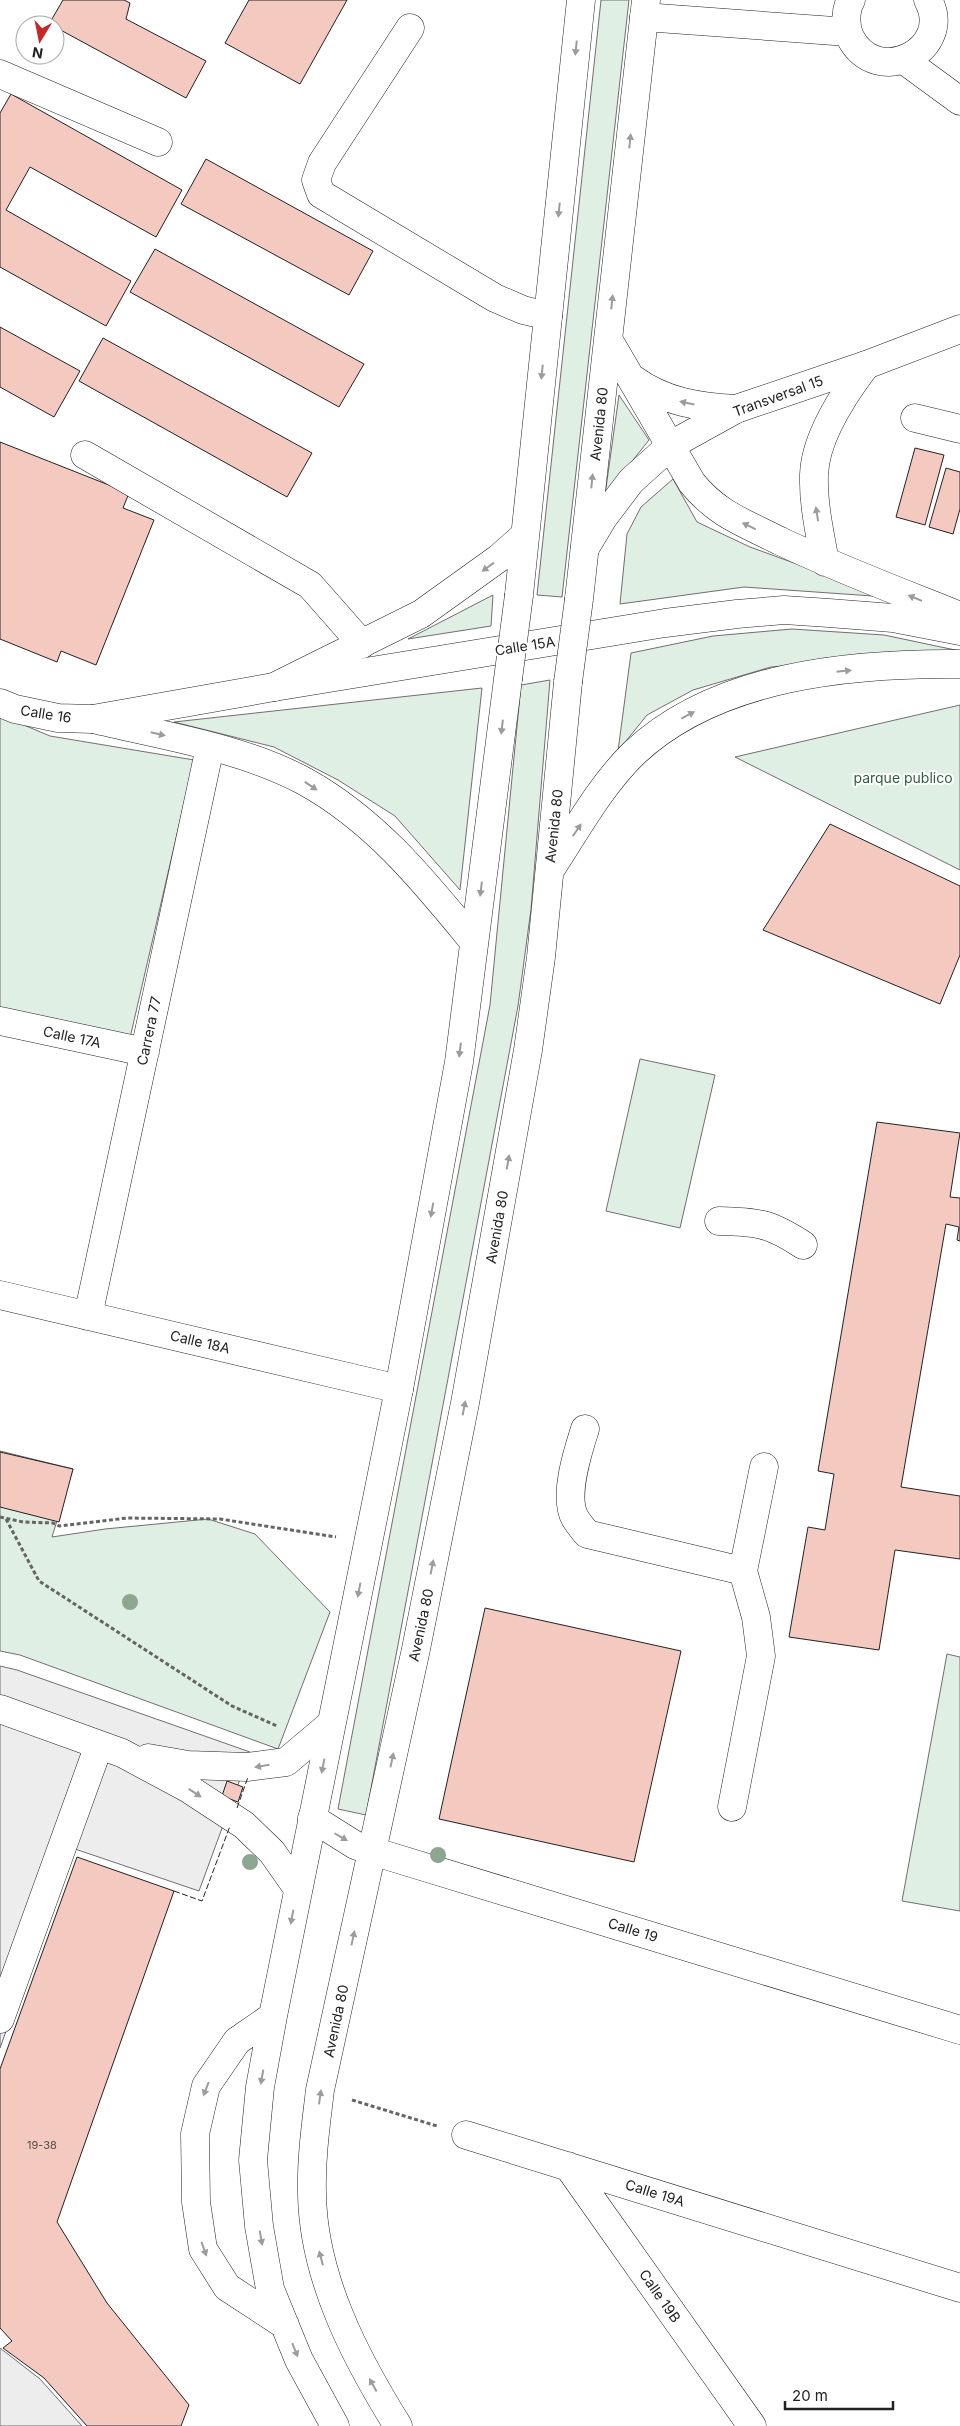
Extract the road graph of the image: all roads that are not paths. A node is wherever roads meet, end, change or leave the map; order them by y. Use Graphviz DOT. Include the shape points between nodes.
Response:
graph roads {
  1 [pos="581,0"];
  2 [pos="851,0"];
  3 [pos="928,0"];
  4 [pos="645,9"];
  5 [pos="410,28"];
  6 [pos="848,32"];
  7 [pos="904,60"];
  8 [pos="0,74"];
  9 [pos="960,101"];
  10 [pos="158,142"];
  11 [pos="548,316"];
  12 [pos="960,329"];
  13 [pos="608,339"];
  14 [pos="866,365"];
  15 [pos="631,378"];
  16 [pos="736,409"];
  17 [pos="915,418"];
  18 [pos="960,429"];
  19 [pos="671,446"];
  20 [pos="85,455"];
  21 [pos="525,535"];
  22 [pos="584,548"];
  23 [pos="825,562"];
  24 [pos="960,616"];
  25 [pos="960,631"];
  26 [pos="362,644"];
  27 [pos="960,664"];
  28 [pos="274,687"];
  29 [pos="0,703"];
  30 [pos="93,719"];
  31 [pos="210,747"];
  32 [pos="550,870"];
  33 [pos="474,942"];
  34 [pos="0,1021"];
  35 [pos="145,1052"];
  36 [pos="719,1221"];
  37 [pos="803,1245"];
  38 [pos="0,1295"];
  39 [pos="88,1316"];
  40 [pos="399,1389"];
  41 [pos="585,1429"];
  42 [pos="764,1467"];
  43 [pos="743,1572"];
  44 [pos="0,1709"];
  45 [pos="332,1724"];
  46 [pos="110,1749"];
  47 [pos="732,1807"];
  48 [pos="312,1818"];
  49 [pos="372,1851"];
  50 [pos="298,1889"];
  51 [pos="2,2009"];
  52 [pos="273,2016"];
  53 [pos="960,2030"];
  54 [pos="466,2135"];
  55 [pos="568,2166"];
  56 [pos="960,2288"];
  57 [pos="285,2325"];
  58 [pos="334,2426"];
  59 [pos="398,2426"];
  60 [pos="752,2426"];
  1 -- 11 [label="main road, one-way"];
  2 -- 6 [label="main road" via="846,17"];
  3 -- 7 [label="main road" via="933,16 932,30 921,48"];
  4 -- 6 [label="main road"];
  13 -- 4 [label="main road, Avenida 80, one-way"];
  5 -- 11 [label="main road" via="322,162 316,180 321,194 495,298"];
  6 -- 7 [label="main road" via="864,55 890,63"];
  7 -- 9 [label="main road"];
  8 -- 10 [label="main road"];
  11 -- 21 [label="main road, one-way"];
  12 -- 14 [label="main road, Transversal 15"];
  13 -- 15 [label="main road"];
  22 -- 13 [label="main road, Avenida 80, one-way"];
  14 -- 16 [label="main road, Transversal 15"];
  23 -- 14 [label="main road, one-way" via="814,473 832,417"];
  16 -- 15 [label="main road, one-way" via="709,408 666,398"];
  15 -- 19 [label="main road"];
  16 -- 19 [label="main road, Transversal 15"];
  17 -- 18 [label="main road"];
  19 -- 22 [label="main road, Transversal 15" via="631,481"];
  23 -- 19 [label="main road, one-way" via="722,512 707,501 692,484"];
  20 -- 26 [label="main road" via="310,585"];
  21 -- 26 [label="main road, one-way" via="499,558 420,614"];
  21 -- 33 [label="main road, one-way, bridge"];
  22 -- 32 [label="main road, Avenida 80, bridge"];
  24 -- 23 [label="main road, one-way"];
  25 -- 28 [label="main road, Calle 15A" via="893,618 784,610 665,623"];
  26 -- 28 [label="main road"];
  32 -- 27 [label="main road, one-way" via="603,791 634,754 670,724 716,700 768,683 838,671"];
  28 -- 30 [label="main road, Calle 15A"];
  29 -- 30 [label="main road, Calle 16" via="58,718"];
  30 -- 31 [label="main road, one-way"];
  31 -- 33 [label="main road, one-way" via="266,765 304,782 367,824 407,862"];
  31 -- 35 [label="main road, Carrera 77"];
  49 -- 32 [label="main road, Avenida 80, one-way" via="465,1403 528,1050"];
  33 -- 40 [label="main road, one-way" via="458,1062"];
  34 -- 35 [label="main road, Calle 17A"];
  35 -- 39 [label="main road, Carrera 77"];
  36 -- 37 [label="main road" via="755,1222 779,1230"];
  38 -- 39 [label="main road, Calle 18A"];
  39 -- 40 [label="main road, Calle 18A"];
  40 -- 45 [label="main road, one-way"];
  41 -- 43 [label="main road" via="570,1492 574,1516 587,1534"];
  42 -- 43 [label="main road"];
  43 -- 47 [label="main road" via="756,1617 761,1656"];
  44 -- 46 [label="main road"];
  45 -- 46 [label="main road, one-way" via="286,1762 252,1767 188,1765"];
  45 -- 48 [label="main road, one-way"];
  46 -- 50 [label="main road, one-way" via="189,1788 244,1825 272,1852"];
  46 -- 51 [label="main road"];
  48 -- 49 [label="main road, Calle 19, one-way" via="355,1845"];
  48 -- 50 [label="main road"];
  49 -- 53 [label="main road, Calle 19"];
  59 -- 49 [label="main road, Avenida 80, one-way" via="372,2385 334,2305 318,2244 312,2195 320,2090"];
  50 -- 52 [label="main road, one-way"];
  52 -- 57 [label="main road, one-way" via="260,2087 253,2160 259,2226 270,2289"];
  52 -- 57 [label="main road, one-way" via="237,2041 206,2086 195,2134 196,2202 203,2249 227,2287"];
  54 -- 55 [label="main road, Calle 19A"];
  55 -- 56 [label="main road, Calle 19A"];
  55 -- 60 [label="main road, Calle 19B"];
  57 -- 58 [label="main road, one-way" via="299,2360"];
}
